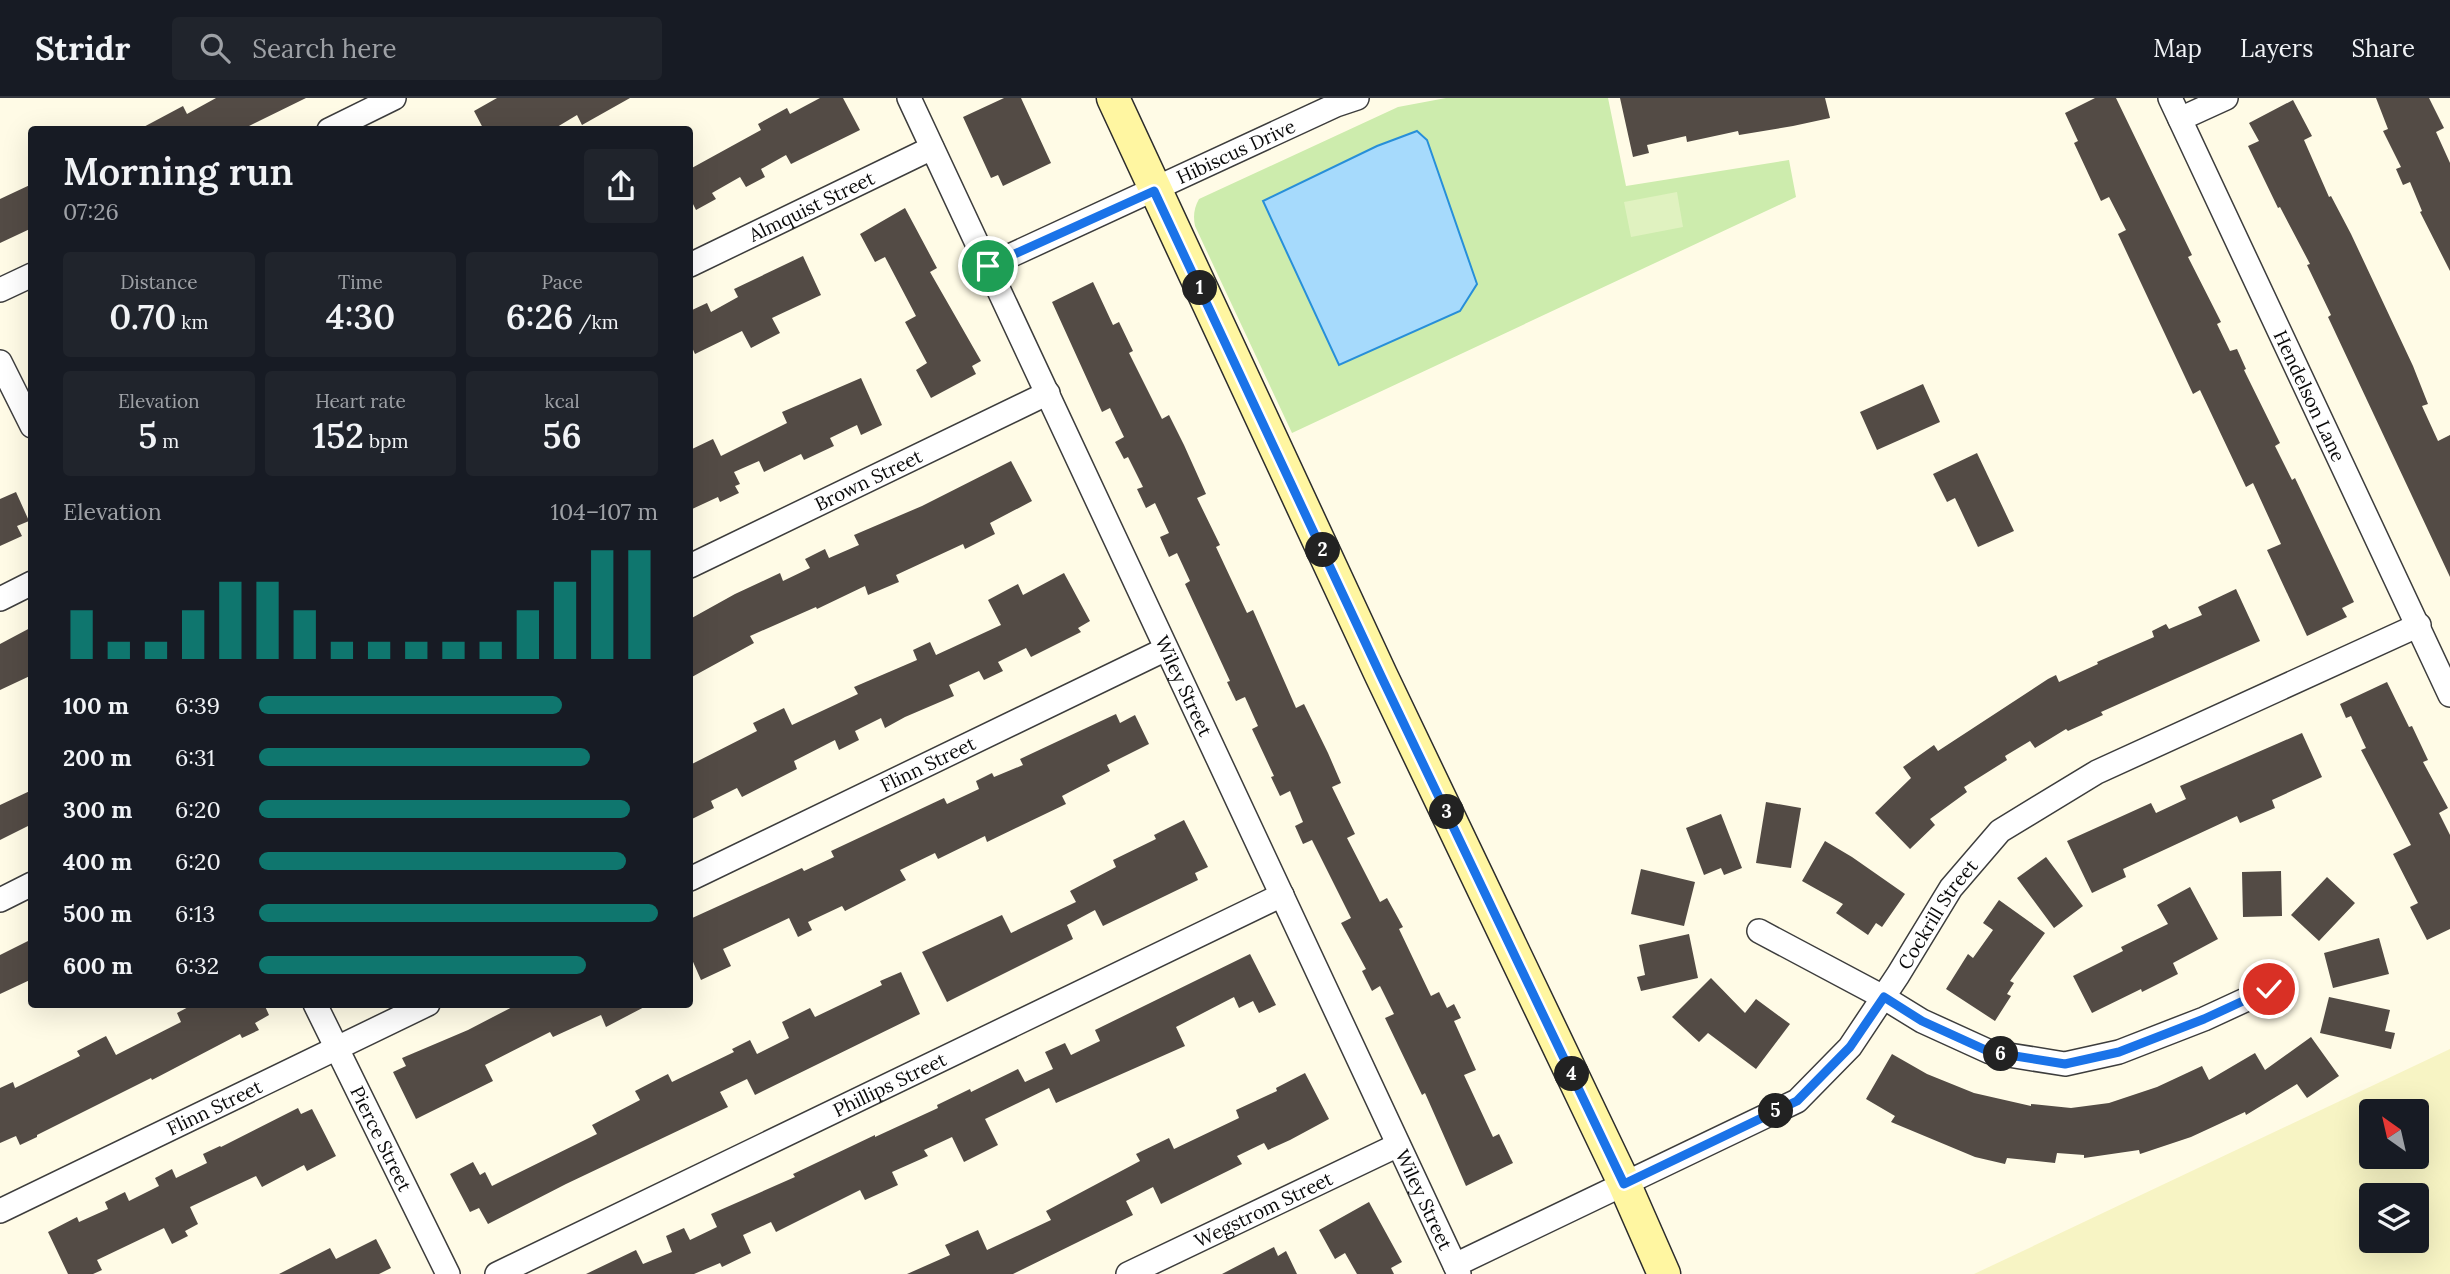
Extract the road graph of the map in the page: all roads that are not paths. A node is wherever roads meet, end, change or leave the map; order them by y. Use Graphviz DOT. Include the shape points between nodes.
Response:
graph roads {
  1 [pos="394,98"];
  2 [pos="909,98"];
  3 [pos="1113,98"];
  4 [pos="2170,98"];
  5 [pos="2226,98"];
  6 [pos="1342,100"];
  7 [pos="2180,119"];
  8 [pos="337,126"];
  9 [pos="932,148"];
  10 [pos="1154,191"];
  11 [pos="693,264"];
  12 [pos="988,266"];
  13 [pos="28,277"];
  14 [pos="0,290"];
  15 [pos="0,362"];
  16 [pos="1048,393"];
  17 [pos="28,418"];
  18 [pos="693,565"];
  19 [pos="28,585"];
  20 [pos="0,598"];
  21 [pos="2419,625"];
  22 [pos="1166,649"];
  23 [pos="2450,695"];
  24 [pos="693,877"];
  25 [pos="28,886"];
  26 [pos="1282,895"];
  27 [pos="0,900"];
  28 [pos="1759,931"];
  29 [pos="2269,989"];
  30 [pos="1884,997"];
  31 [pos="317,1008"];
  32 [pos="420,1008"];
  33 [pos="337,1049"];
  34 [pos="1398,1145"];
  35 [pos="1624,1184"];
  36 [pos="0,1211"];
  37 [pos="1457,1269"];
  38 [pos="448,1274"];
  39 [pos="497,1274"];
  40 [pos="1128,1274"];
  41 [pos="1664,1274"];
  1 -- 8 [label="street"];
  2 -- 9 [label="street, Wiley Street"];
  3 -- 10 [label="main road"];
  4 -- 7 [label="street, Hendelson Lane"];
  5 -- 7 [label="street"];
  6 -- 10 [label="street, Hibiscus Drive"];
  7 -- 21 [label="street, Hendelson Lane"];
  9 -- 11 [label="street, Almquist Street"];
  9 -- 12 [label="street, Wiley Street"];
  10 -- 12 [label="street, Hibiscus Drive"];
  10 -- 35 [label="main road"];
  12 -- 16 [label="street, Wiley Street"];
  13 -- 14 [label="street"];
  15 -- 17 [label="street"];
  16 -- 18 [label="street, Brown Street"];
  16 -- 22 [label="street, Wiley Street"];
  19 -- 20 [label="street"];
  21 -- 23 [label="street, Hendelson Lane"];
  21 -- 30 [label="street, Cockrill Street" via="2097,772 2000,831 1951,888"];
  22 -- 24 [label="street, Flinn Street"];
  22 -- 26 [label="street, Wiley Street"];
  25 -- 27 [label="street"];
  26 -- 34 [label="street, Wiley Street"];
  26 -- 39 [label="street, Phillips Street"];
  28 -- 30 [label="street"];
  29 -- 30 [label="street" via="2119,1052 2065,1064 1990,1052 1922,1021"];
  30 -- 35 [label="street, Cockrill Street" via="1850,1047 1797,1101"];
  31 -- 33 [label="street, Pierce Street"];
  32 -- 33 [label="street, Flinn Street"];
  33 -- 36 [label="street, Flinn Street"];
  33 -- 38 [label="street, Pierce Street"];
  34 -- 37 [label="street, Wiley Street"];
  34 -- 40 [label="street, Wegstrom Street"];
  35 -- 37 [label="street, Cockrill Street"];
  35 -- 41 [label="main road"];
}
